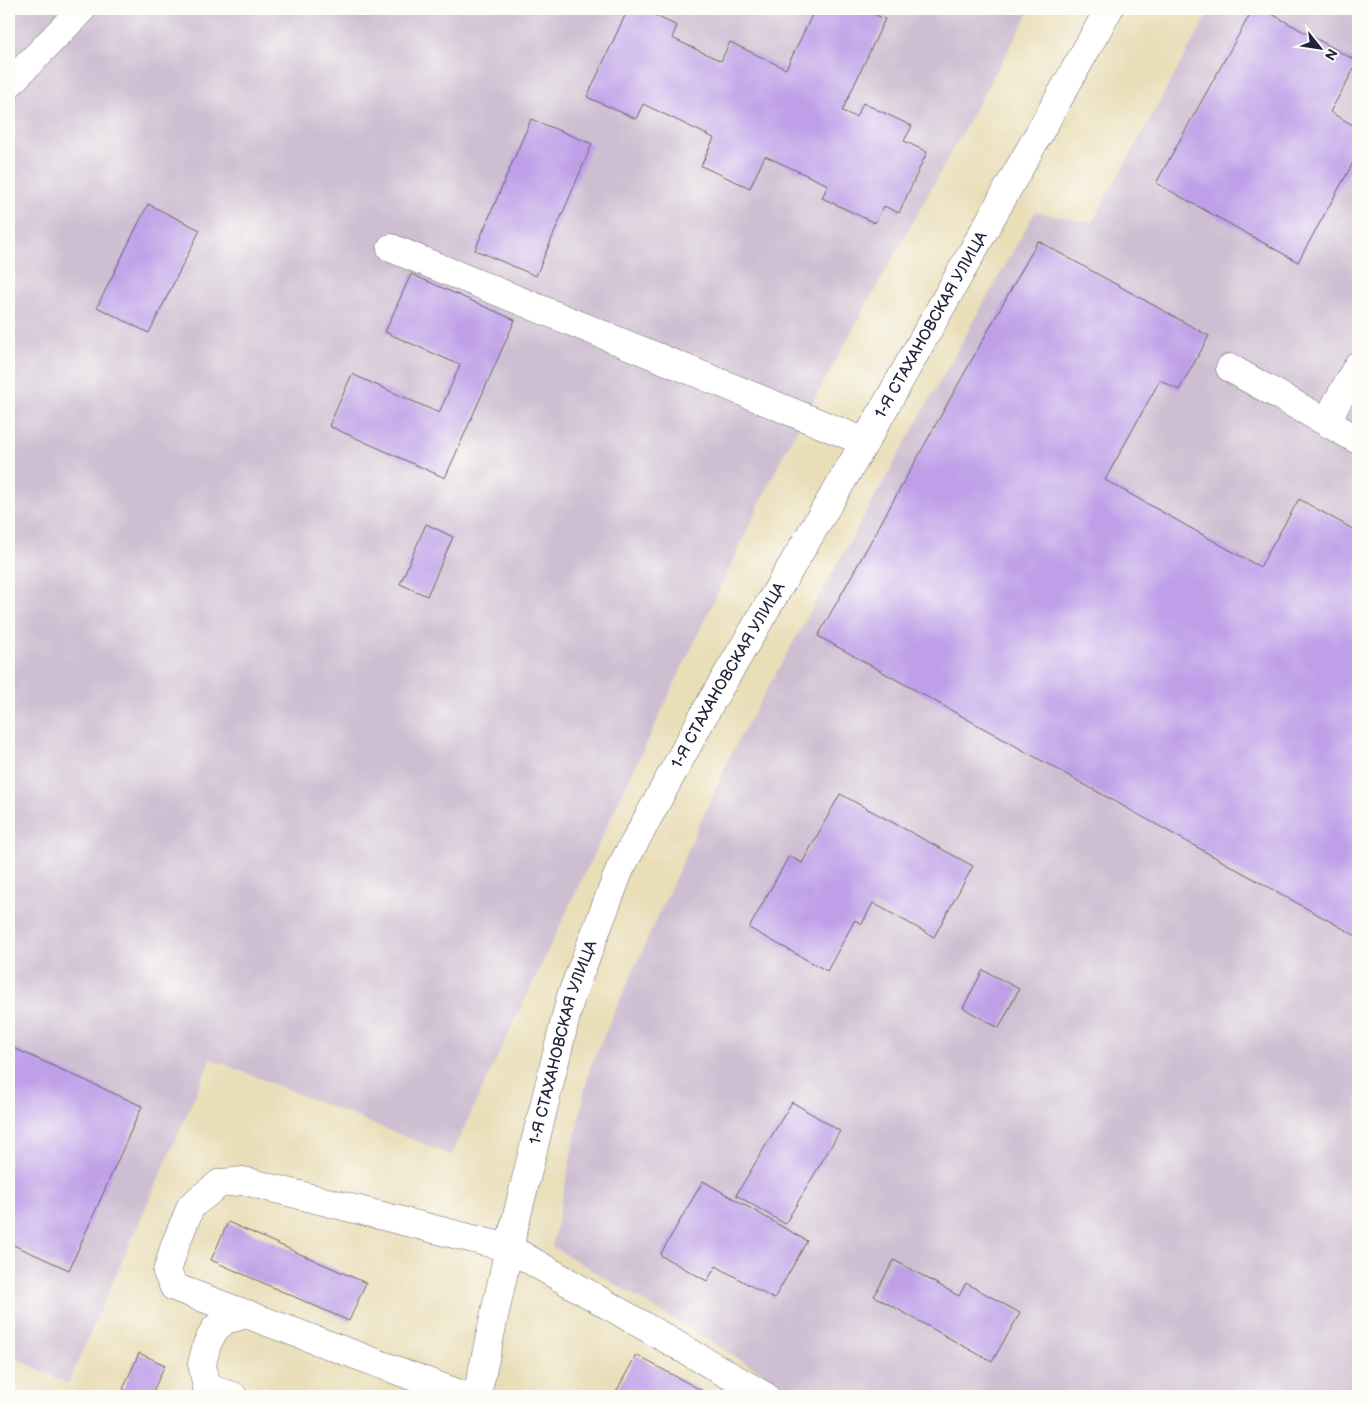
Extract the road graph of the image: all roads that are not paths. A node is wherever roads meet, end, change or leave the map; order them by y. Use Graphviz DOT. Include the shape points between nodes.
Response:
graph roads {
  1 [pos="82,9"];
  2 [pos="1109,9"];
  3 [pos="9,84"];
  4 [pos="392,248"];
  5 [pos="1358,365"];
  6 [pos="1230,368"];
  7 [pos="1326,422"];
  8 [pos="1358,440"];
  9 [pos="864,442"];
  10 [pos="509,1248"];
  11 [pos="248,1314"];
  12 [pos="233,1396"];
  13 [pos="465,1396"];
  14 [pos="477,1396"];
  15 [pos="765,1396"];
  1 -- 3 [label="main road"];
  2 -- 9 [label="main road, 1-Я СТАХАНОВСКАЯ УЛИЦА"];
  4 -- 9 [label="main road"];
  5 -- 7 [label="main road"];
  6 -- 7 [label="main road"];
  7 -- 8 [label="main road"];
  9 -- 10 [label="main road, 1-Я СТАХАНОВСКАЯ УЛИЦА" via="711,702 620,869 571,996"];
  10 -- 11 [label="main road" via="244,1181 220,1183 191,1206 167,1272 174,1287"];
  10 -- 14 [label="main road, 1-Я СТАХАНОВСКАЯ УЛИЦА"];
  10 -- 15 [label="main road"];
  11 -- 12 [label="main road" via="225,1320 215,1329 202,1364 207,1388"];
  11 -- 13 [label="main road"];
}
